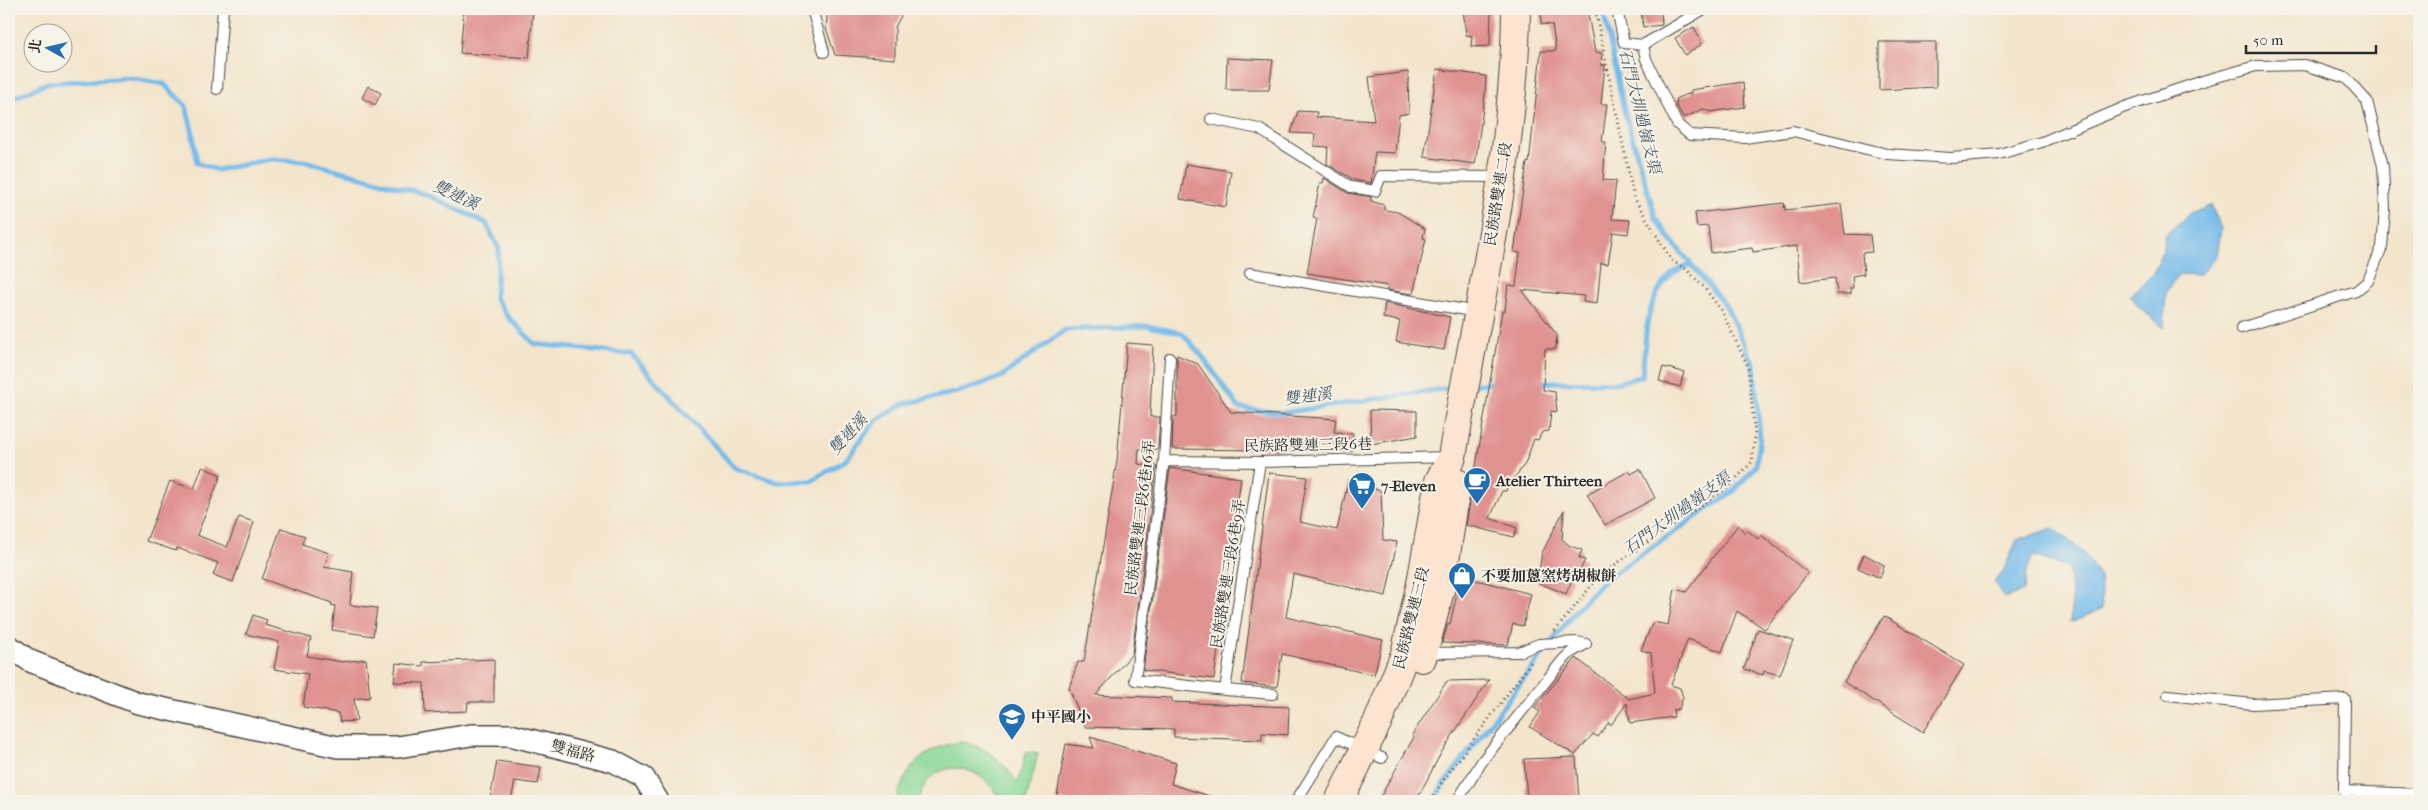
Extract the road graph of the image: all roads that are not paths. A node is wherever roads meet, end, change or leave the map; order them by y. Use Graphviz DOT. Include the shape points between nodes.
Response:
graph roads {
  1 [pos="223,9"];
  2 [pos="812,9"];
  3 [pos="1516,9"];
  4 [pos="1617,9"];
  5 [pos="1704,9"];
  6 [pos="1643,45"];
  7 [pos="824,52"];
  8 [pos="218,89"];
  9 [pos="1211,119"];
  10 [pos="1503,177"];
  11 [pos="1250,273"];
  12 [pos="1478,312"];
  13 [pos="2241,328"];
  14 [pos="1170,358"];
  15 [pos="1463,388"];
  16 [pos="1452,457"];
  17 [pos="1164,461"];
  18 [pos="1260,462"];
  19 [pos="9,646"];
  20 [pos="1414,654"];
  21 [pos="9,655"];
  22 [pos="30,661"];
  23 [pos="1225,690"];
  24 [pos="1273,694"];
  25 [pos="2168,695"];
  26 [pos="1373,754"];
  27 [pos="2419,794"];
  28 [pos="658,801"];
  29 [pos="1296,801"];
  30 [pos="1339,801"];
  31 [pos="1360,801"];
  32 [pos="1457,801"];
  1 -- 8 [label="lane"];
  2 -- 7 [label="lane"];
  3 -- 10 [label="main road, 民族路雙連二段" via="1514,80"];
  4 -- 6 [label="lane" via="1624,43"];
  5 -- 6 [label="lane"];
  6 -- 13 [label="lane" via="1646,60 1677,124 1690,135 1745,138 1793,131 1887,154 1951,158 1999,154 2042,142 2125,107 2256,66 2304,65 2346,78 2367,101 2383,166 2385,209 2382,247 2368,281 2356,291"];
  9 -- 10 [label="lane" via="1259,129 1351,187 1375,191 1381,176"];
  10 -- 12 [label="main road, 民族路雙連二段"];
  11 -- 12 [label="lane"];
  12 -- 15 [label="main road, 民族路雙連二段"];
  14 -- 17 [label="lane, 民族路雙連三段6巷16弄"];
  15 -- 16 [label="main road, 民族路雙連三段"];
  16 -- 18 [label="lane, 民族路雙連三段6巷"];
  16 -- 20 [label="main road, 民族路雙連三段" via="1439,481"];
  17 -- 18 [label="lane, 民族路雙連三段6巷"];
  17 -- 23 [label="lane, 民族路雙連三段6巷16弄" via="1135,680"];
  18 -- 23 [label="lane, 民族路雙連三段6巷9弄"];
  19 -- 22 [label="street"];
  20 -- 26 [label="main road, 民族路雙連三段"];
  20 -- 32 [label="lane" via="1519,652 1545,644 1586,644 1562,661 1484,760"];
  21 -- 22 [label="street"];
  22 -- 28 [label="street, 雙福路" via="138,703 338,747 398,747 471,735 510,734 613,762 644,778"];
  23 -- 24 [label="lane"];
  25 -- 27 [label="lane" via="2253,704 2345,699 2344,791"];
  26 -- 29 [label="lane" via="1336,737"];
  26 -- 30 [label="main road, 民族路雙連三段"];
  26 -- 31 [label="main road, 民族路雙連三段"];
}
